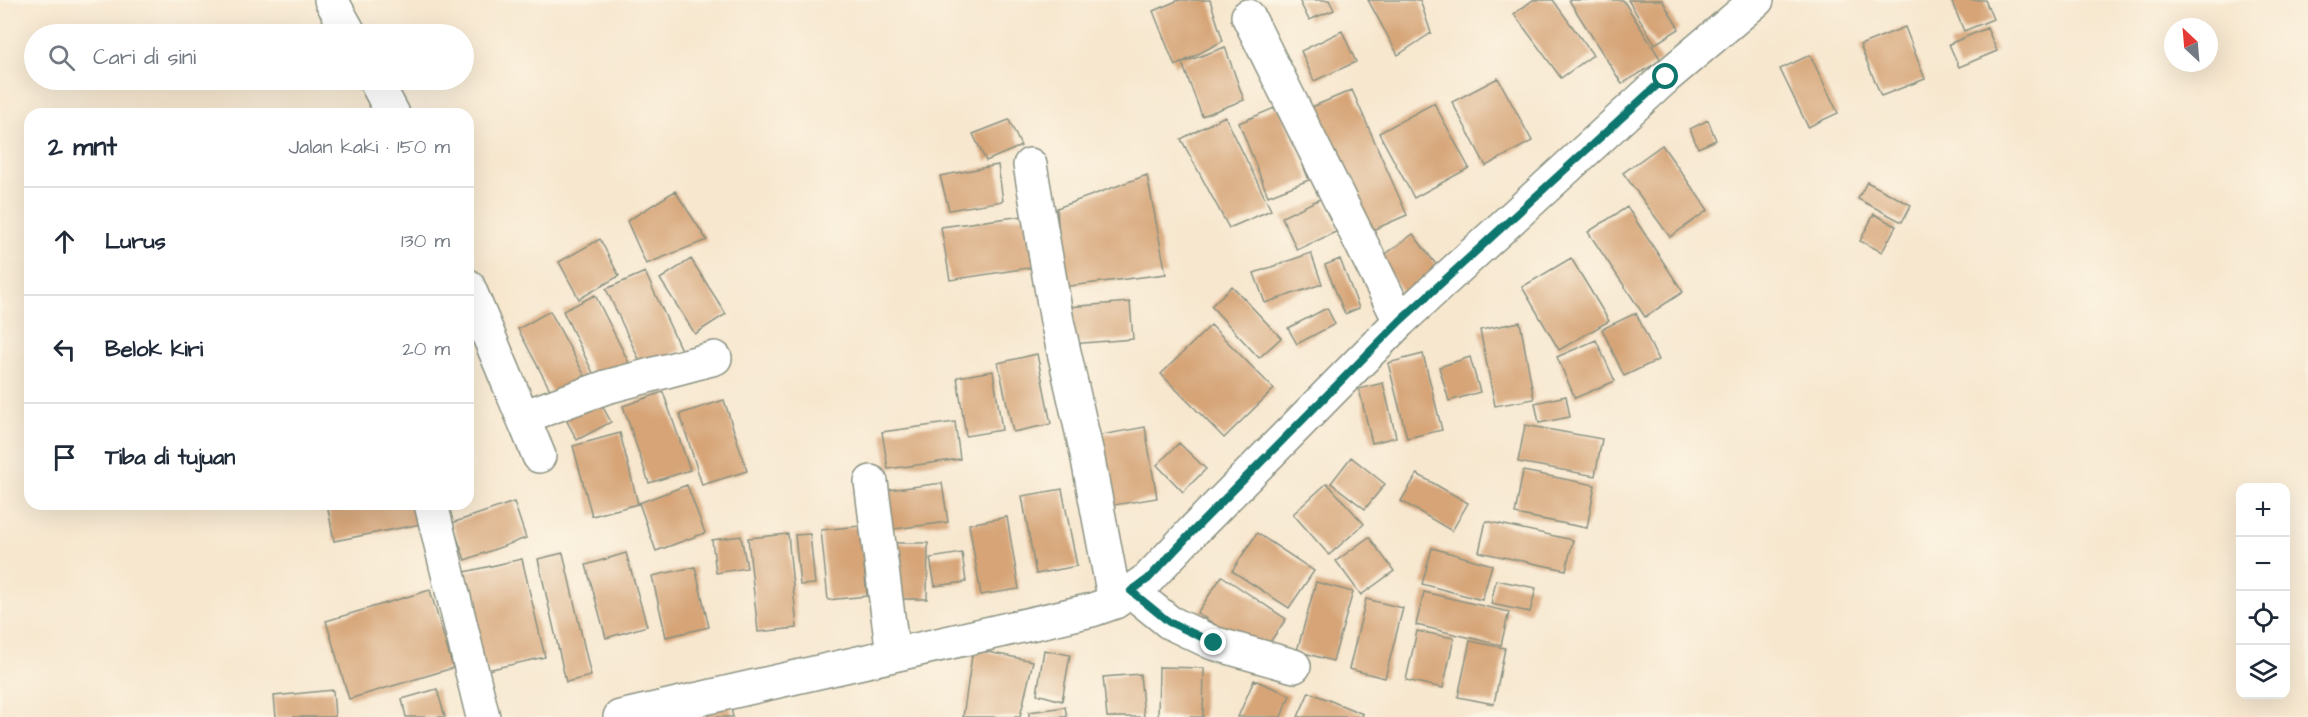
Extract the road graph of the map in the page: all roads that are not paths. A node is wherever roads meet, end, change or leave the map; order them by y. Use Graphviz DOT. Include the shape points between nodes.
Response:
graph roads {
  1 [pos="331,0"];
  2 [pos="1757,0"];
  3 [pos="1248,16"];
  4 [pos="344,24"];
  5 [pos="380,90"];
  6 [pos="390,108"];
  7 [pos="1030,165"];
  8 [pos="474,300"];
  9 [pos="1400,321"];
  10 [pos="715,358"];
  11 [pos="523,417"];
  12 [pos="539,456"];
  13 [pos="871,482"];
  14 [pos="432,510"];
  15 [pos="1123,596"];
  16 [pos="893,655"];
  17 [pos="1294,666"];
  18 [pos="483,717"];
  19 [pos="620,717"];
  1 -- 4 [label="street"];
  2 -- 9 [label="street" via="1666,77"];
  3 -- 9 [label="street"];
  5 -- 6 [label="street"];
  7 -- 15 [label="street" via="1057,321"];
  8 -- 11 [label="street"];
  9 -- 15 [label="street" via="1148,579"];
  10 -- 11 [label="street" via="606,387"];
  11 -- 12 [label="street"];
  13 -- 16 [label="street"];
  14 -- 18 [label="street"];
  15 -- 16 [label="street" via="1092,610"];
  15 -- 17 [label="street" via="1214,643"];
  16 -- 19 [label="street"];
}
